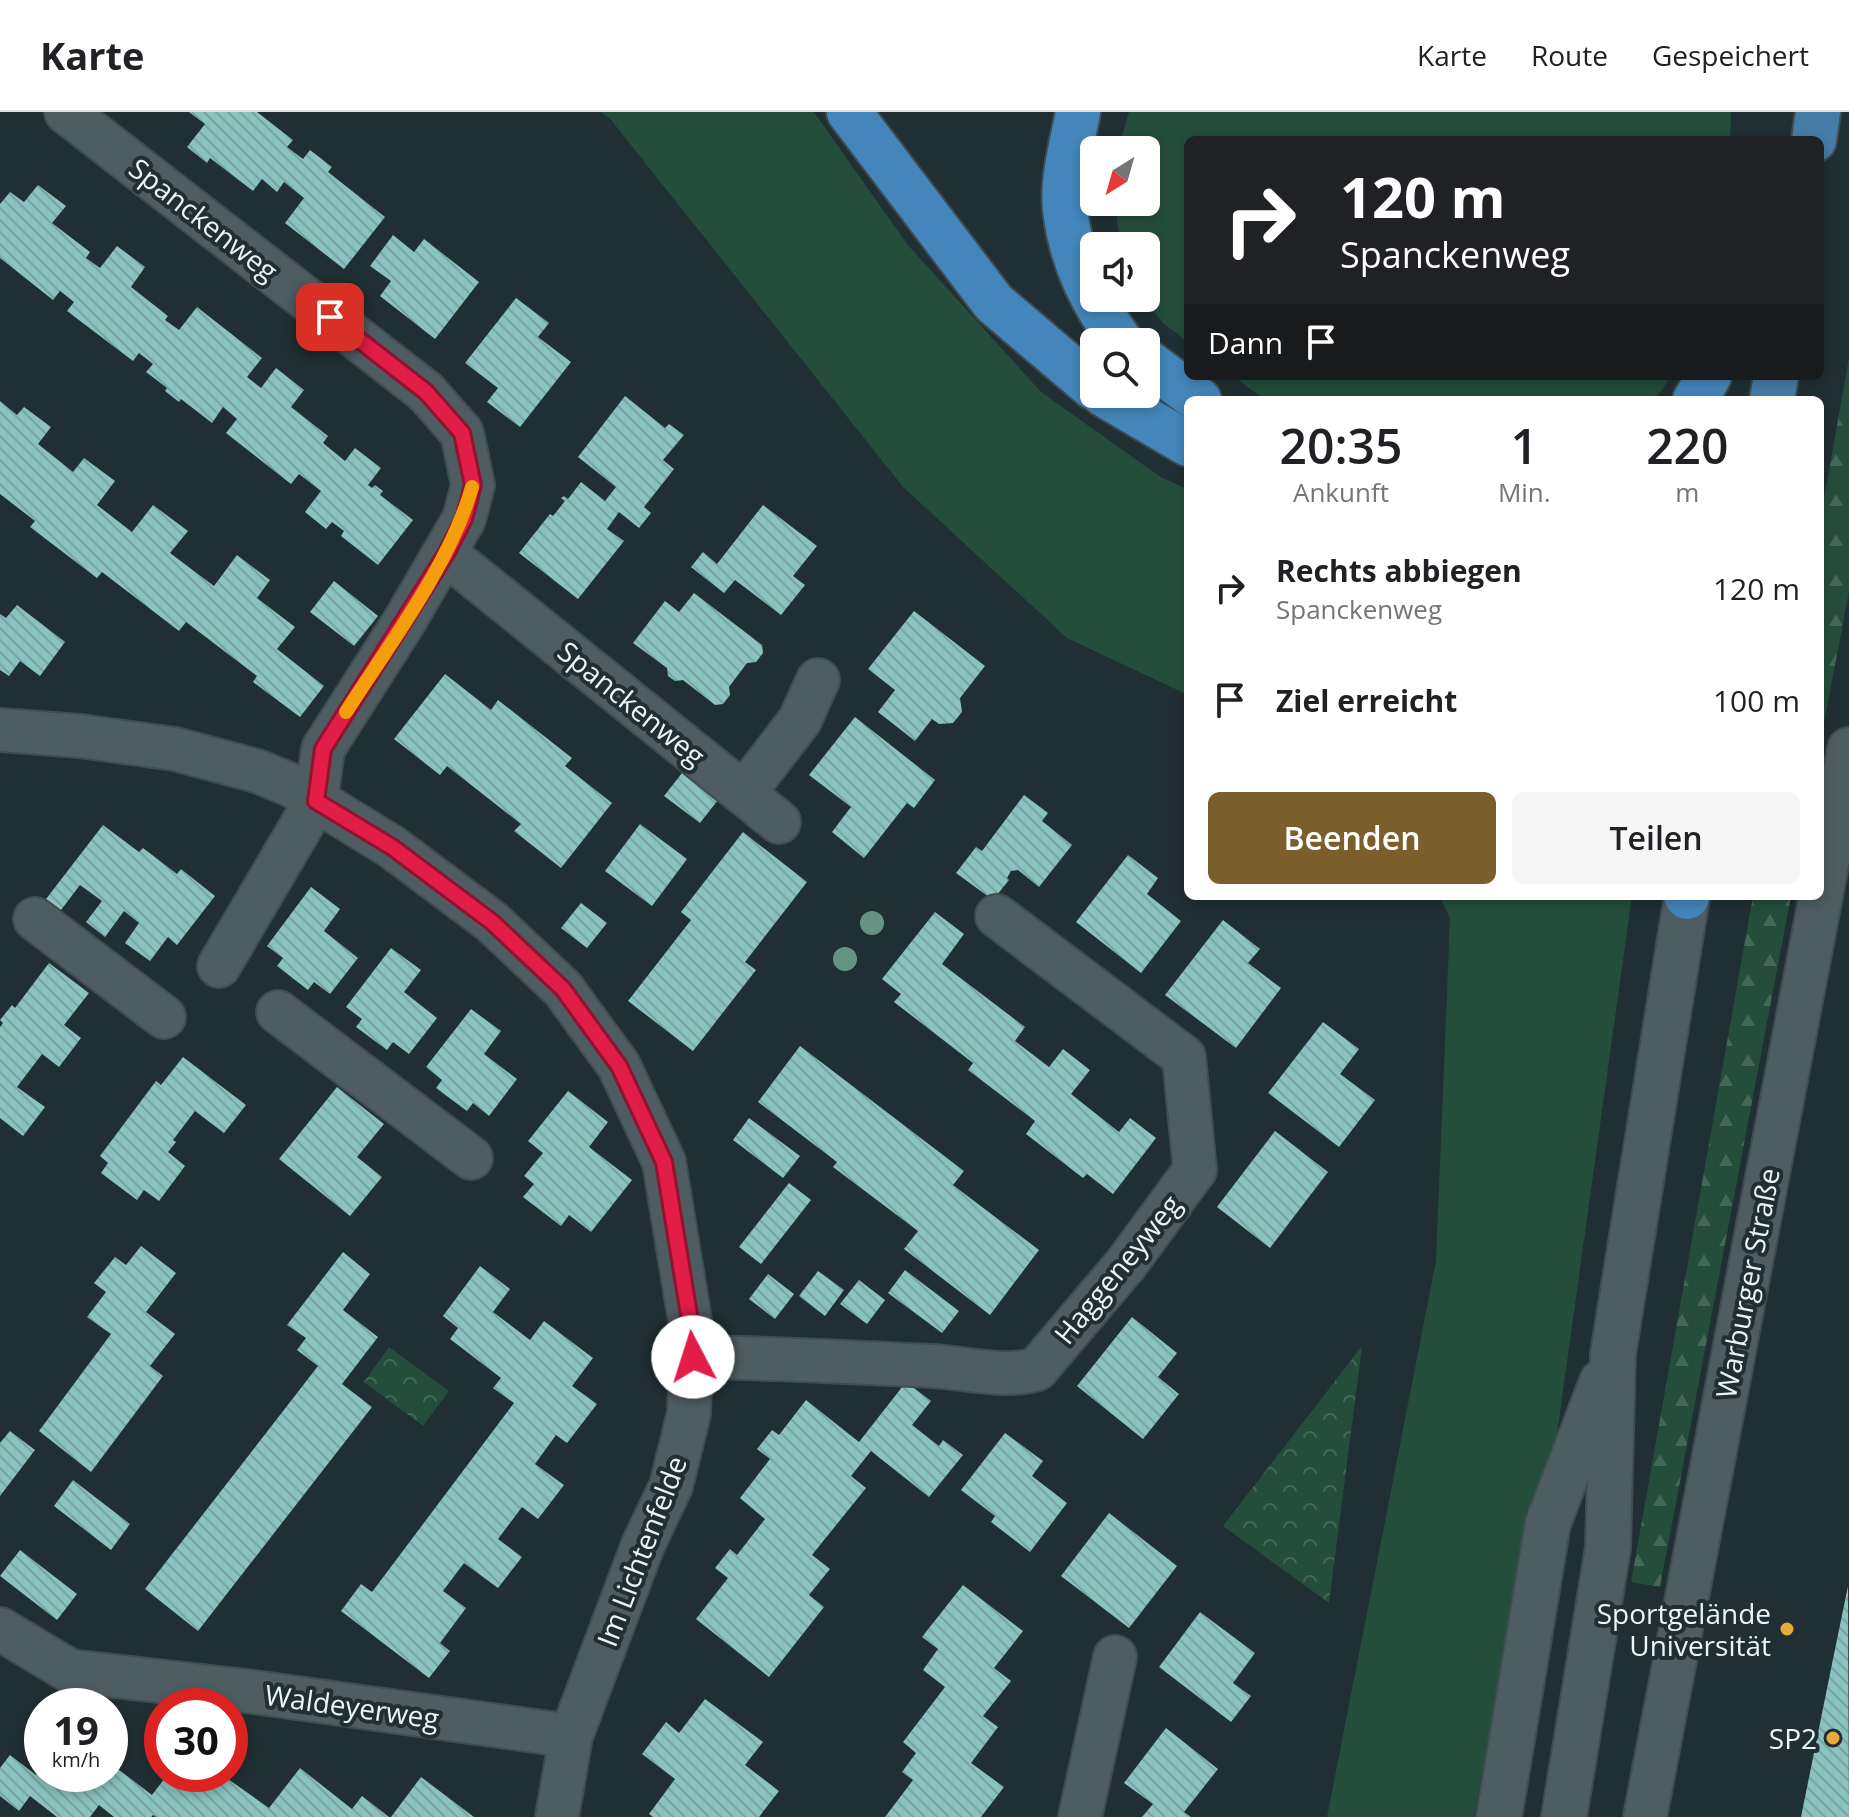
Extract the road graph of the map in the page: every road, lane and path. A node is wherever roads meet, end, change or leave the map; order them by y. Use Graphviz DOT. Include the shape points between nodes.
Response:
graph roads {
  1 [pos="66,112"];
  2 [pos="849,112"];
  3 [pos="1078,112"];
  4 [pos="1818,112"];
  5 [pos="1815,136"];
  6 [pos="1112,328"];
  7 [pos="1160,371"];
  8 [pos="1080,376"];
  9 [pos="1194,396"];
  10 [pos="1127,408"];
  11 [pos="1184,442"];
  12 [pos="446,554"];
  13 [pos="818,680"];
  14 [pos="0,730"];
  15 [pos="1849,749"];
  16 [pos="744,793"];
  17 [pos="316,801"];
  18 [pos="779,822"];
  19 [pos="1824,880"];
  20 [pos="1686,900"];
  21 [pos="1820,900"];
  22 [pos="997,916"];
  23 [pos="35,919"];
  24 [pos="219,966"];
  25 [pos="278,1012"];
  26 [pos="164,1017"];
  27 [pos="471,1158"];
  28 [pos="1613,1354"];
  29 [pos="693,1357"];
  30 [pos="0,1629"];
  31 [pos="1115,1657"];
  32 [pos="571,1736"];
  33 [pos="557,1817"];
  34 [pos="1080,1817"];
  35 [pos="1499,1817"];
  36 [pos="1564,1817"];
  37 [pos="1645,1817"];
  1 -- 12 [label="street, Spanckenweg" via="426,392 462,433 473,485 464,519"];
  2 -- 8 [label="highway" via="994,303"];
  3 -- 6 [label="highway" via="1065,215 1082,280"];
  4 -- 5 [label="main road"];
  7 -- 9 [label="highway"];
  10 -- 11 [label="highway"];
  12 -- 16 [label="street, Spanckenweg"];
  12 -- 17 [label="street, Spanckenweg" via="323,749"];
  13 -- 16 [label="street" via="800,720"];
  14 -- 17 [label="street, Im Lichtenfelde" via="175,749 257,771"];
  15 -- 19 [label="street, Warburger Straße"];
  16 -- 18 [label="street, Spanckenweg"];
  17 -- 24 [label="street"];
  17 -- 29 [label="street, Im Lichtenfelde" via="392,847 492,922 563,989 619,1066 664,1162"];
  20 -- 28 [label="main road"];
  21 -- 37 [label="street, Warburger Straße"];
  22 -- 29 [label="street, Haggeneyweg" via="1184,1057 1195,1170 1126,1264 1037,1369 1021,1374"];
  23 -- 26 [label="street"];
  25 -- 27 [label="street"];
  28 -- 35 [label="main road" via="1548,1523"];
  28 -- 36 [label="main road" via="1608,1548"];
  29 -- 32 [label="street, Im Lichtenfelde" via="689,1413 671,1486 643,1545"];
  30 -- 32 [label="street, Waldeyerweg" via="70,1671"];
  31 -- 34 [label="street"];
  32 -- 33 [label="street, Im Lichtenfelde"];
}
